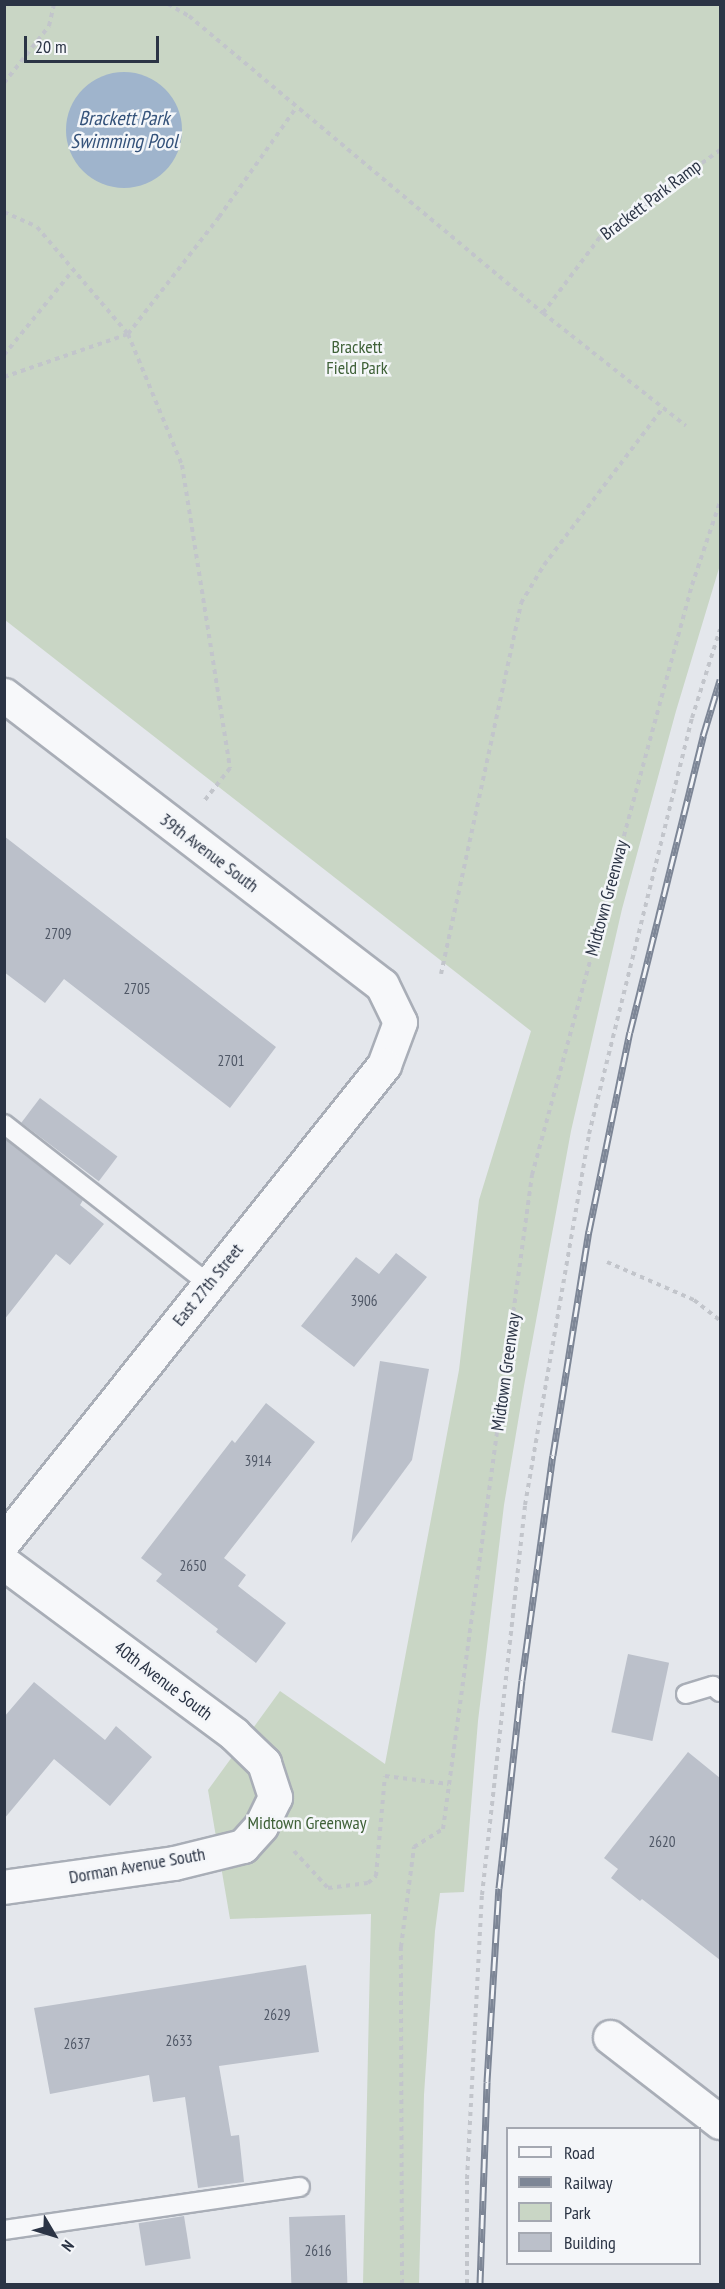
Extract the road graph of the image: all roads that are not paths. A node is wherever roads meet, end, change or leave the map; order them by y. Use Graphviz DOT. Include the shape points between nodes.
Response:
graph roads {
  1 [pos="4,694"];
  2 [pos="400,1022"];
  3 [pos="4,1124"];
  4 [pos="209,1284"];
  5 [pos="4,1541"];
  6 [pos="4,1563"];
  7 [pos="720,1692"];
  8 [pos="686,1694"];
  9 [pos="261,1826"];
  10 [pos="4,1887"];
  11 [pos="610,2037"];
  12 [pos="720,2122"];
  13 [pos="300,2187"];
  14 [pos="4,2230"];
  1 -- 2 [label="street, 39th Avenue South" via="382,985"];
  2 -- 4 [label="street, East 27th Street" via="384,1065"];
  3 -- 4 [label="lane"];
  4 -- 5 [label="street, East 27th Street"];
  6 -- 9 [label="street, 40th Avenue South" via="234,1734 264,1763 275,1797"];
  7 -- 8 [label="lane" via="713,1686"];
  9 -- 10 [label="street, Dorman Avenue South" via="243,1846 174,1863"];
  11 -- 12 [label="street"];
  13 -- 14 [label="lane"];
}
